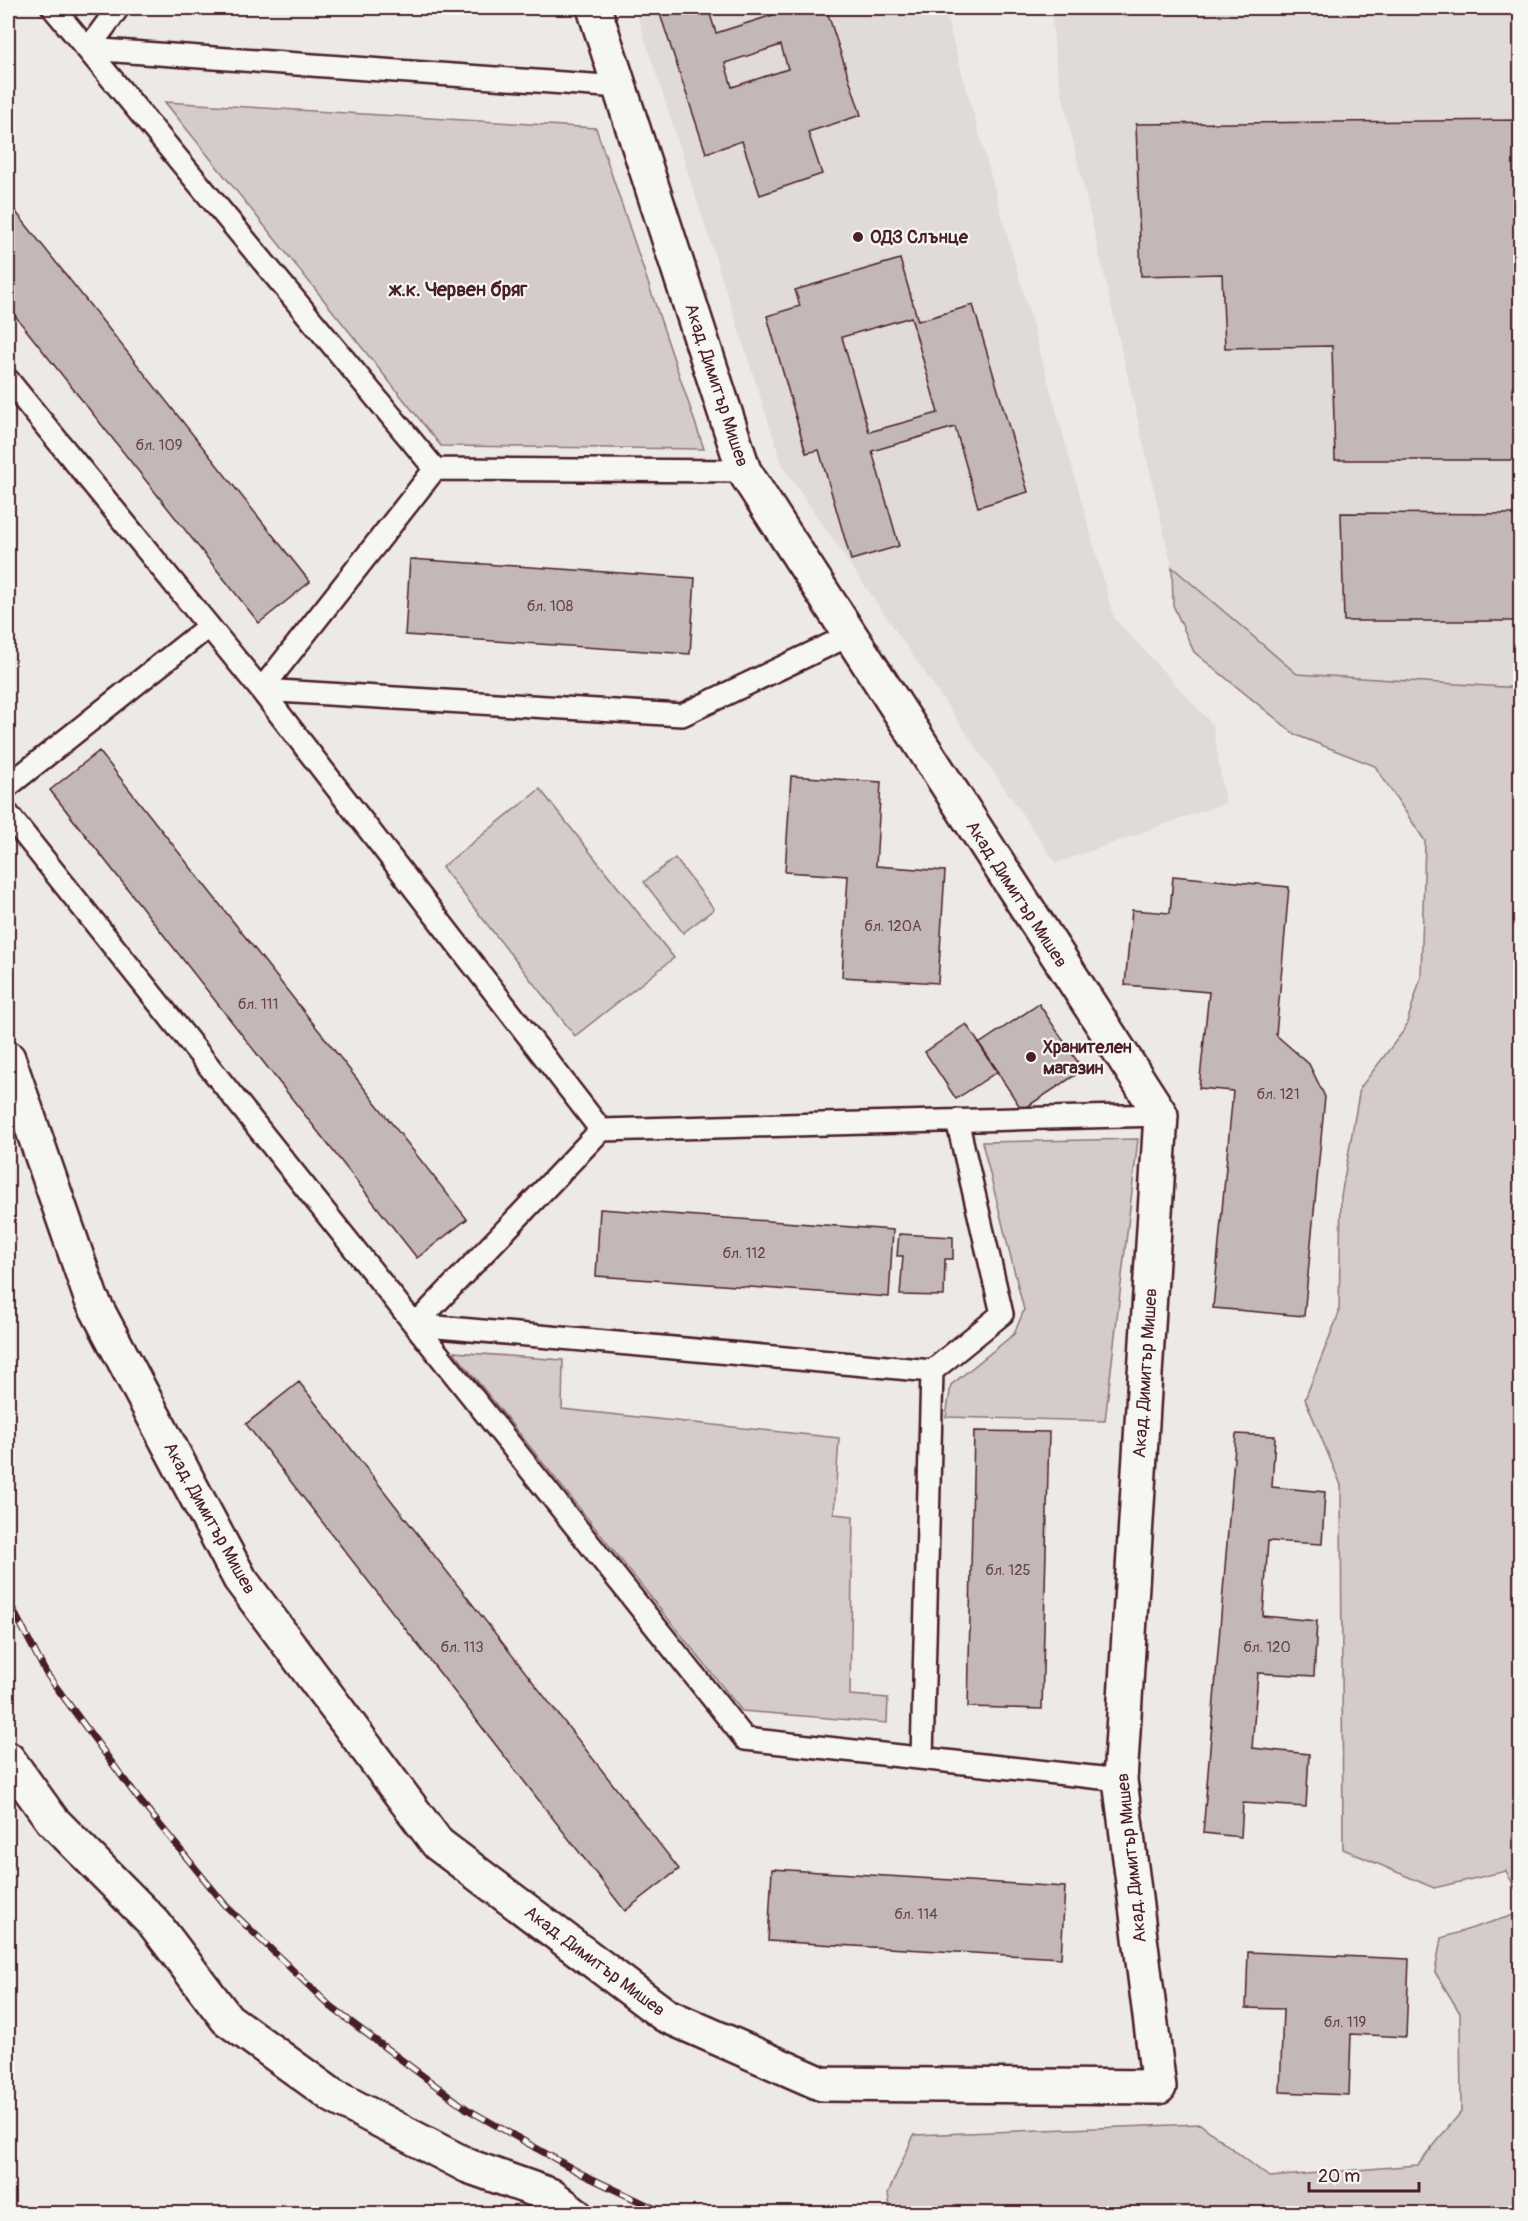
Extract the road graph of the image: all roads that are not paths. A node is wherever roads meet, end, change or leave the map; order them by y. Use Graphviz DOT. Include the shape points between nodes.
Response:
graph roads {
  1 [pos="53,8"];
  2 [pos="118,8"];
  3 [pos="594,8"];
  4 [pos="88,49"];
  5 [pos="620,87"];
  6 [pos="8,380"];
  7 [pos="435,470"];
  8 [pos="744,471"];
  9 [pos="209,626"];
  10 [pos="850,635"];
  11 [pos="261,690"];
  12 [pos="8,786"];
  13 [pos="8,814"];
  14 [pos="8,1058"];
  15 [pos="1161,1115"];
  16 [pos="957,1120"];
  17 [pos="601,1130"];
  18 [pos="415,1325"];
  19 [pos="932,1371"];
  20 [pos="922,1758"];
  21 [pos="8,1759"];
  22 [pos="1120,1780"];
  23 [pos="575,2214"];
  1 -- 4 [label="lane"];
  2 -- 4 [label="lane"];
  3 -- 5 [label="street, Акад. Димитър Мишев"];
  4 -- 5 [label="lane"];
  4 -- 7 [label="lane"];
  5 -- 8 [label="street, Акад. Димитър Мишев"];
  6 -- 9 [label="lane"];
  7 -- 8 [label="lane"];
  7 -- 11 [label="lane"];
  8 -- 10 [label="street, Акад. Димитър Мишев"];
  9 -- 11 [label="lane"];
  9 -- 12 [label="lane"];
  10 -- 11 [label="lane" via="682,715"];
  10 -- 15 [label="street, Акад. Димитър Мишев"];
  11 -- 17 [label="lane"];
  13 -- 18 [label="lane"];
  14 -- 22 [label="street, Акад. Димитър Мишев" via="91,1298 240,1579 438,1844 665,2014 822,2084 1159,2087"];
  15 -- 16 [label="lane"];
  15 -- 22 [label="street, Акад. Димитър Мишев"];
  16 -- 17 [label="lane"];
  16 -- 19 [label="lane" via="1002,1314"];
  17 -- 18 [label="lane"];
  18 -- 19 [label="lane"];
  18 -- 20 [label="lane" via="745,1739"];
  19 -- 20 [label="lane"];
  20 -- 22 [label="lane"];
  21 -- 23 [label="street" via="52,1820 154,1923 227,2019 333,2096 468,2166 550,2195"];
}
